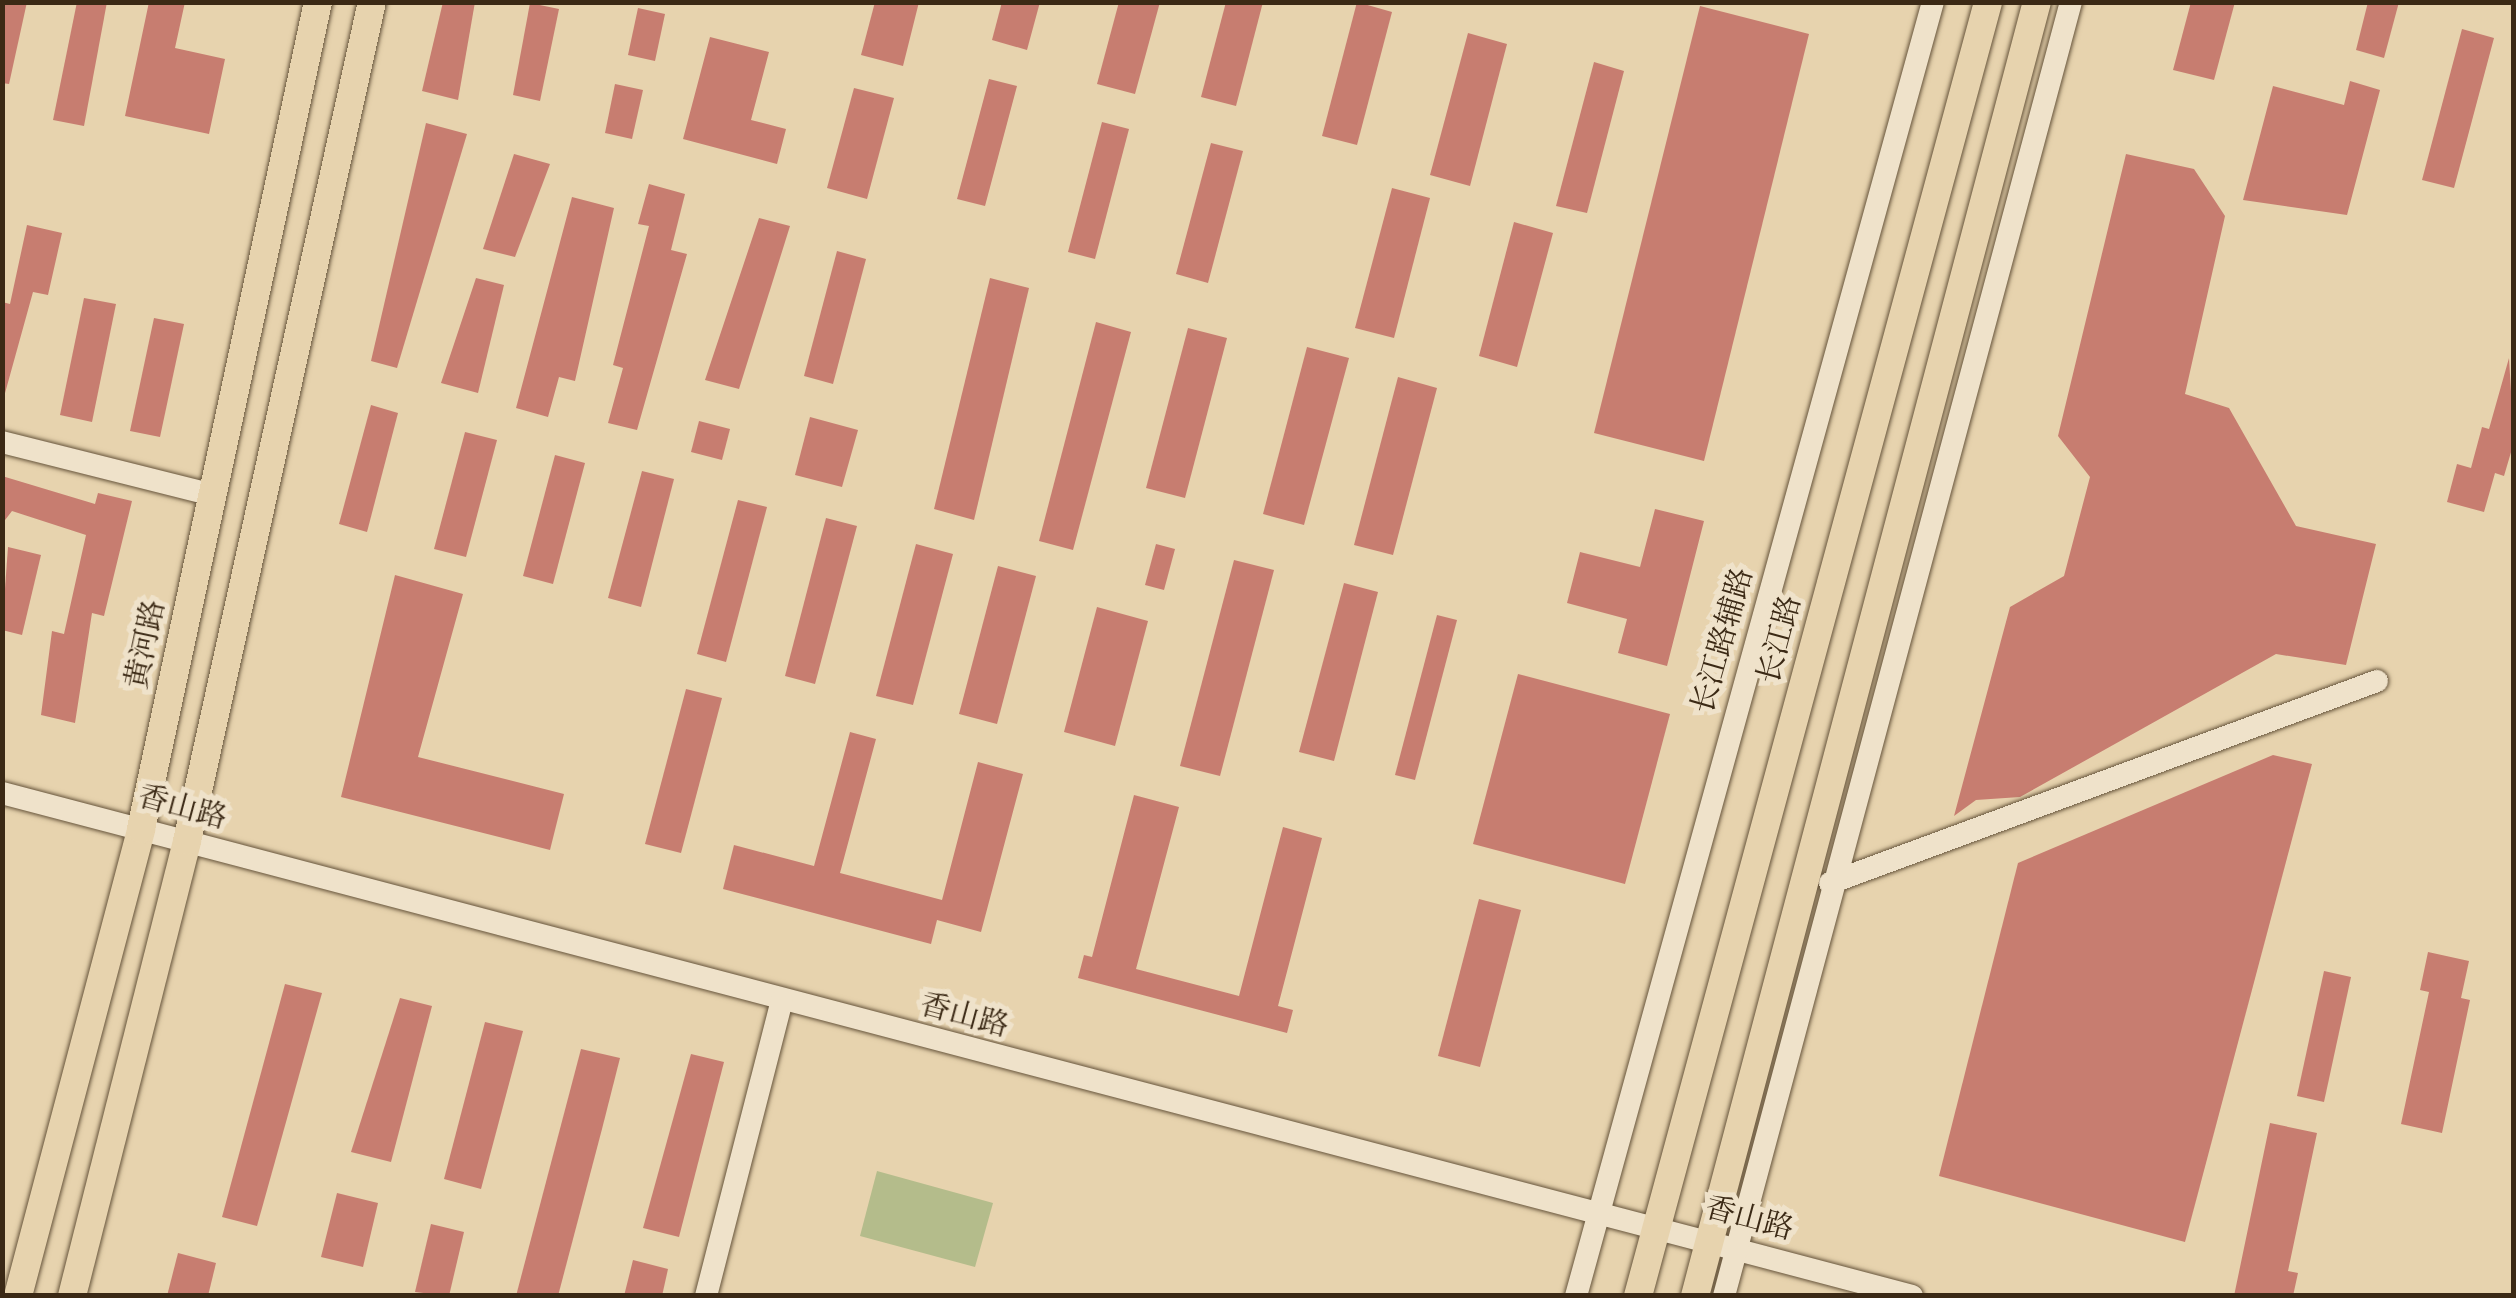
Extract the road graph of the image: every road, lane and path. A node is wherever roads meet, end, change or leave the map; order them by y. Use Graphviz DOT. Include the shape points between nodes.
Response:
graph roads {
  1 [pos="318,2"];
  2 [pos="372,2"];
  3 [pos="1933,2"];
  4 [pos="1988,2"];
  5 [pos="2037,2"];
  6 [pos="2071,2"];
  7 [pos="2,442"];
  8 [pos="213,495"];
  9 [pos="2377,681"];
  10 [pos="2,792"];
  11 [pos="141,829"];
  12 [pos="187,841"];
  13 [pos="1830,883"];
  14 [pos="782,1001"];
  15 [pos="1596,1212"];
  16 [pos="1655,1226"];
  17 [pos="1723,1244"];
  18 [pos="18,1296"];
  19 [pos="72,1296"];
  20 [pos="706,1296"];
  21 [pos="1576,1296"];
  22 [pos="1638,1296"];
  23 [pos="1696,1296"];
  24 [pos="1724,1296"];
  25 [pos="1912,1296"];
  1 -- 8 [label="main road, 黄河路"];
  2 -- 12 [label="main road"];
  3 -- 15 [label="street, 长江路辅路"];
  4 -- 16 [label="main road, 长江路"];
  5 -- 17 [label="main road"];
  6 -- 13 [label="street"];
  7 -- 8 [label="street"];
  8 -- 11 [label="main road, 黄河路"];
  9 -- 13 [label="street"];
  10 -- 11 [label="street, 香山路"];
  11 -- 12 [label="street, 香山路"];
  11 -- 18 [label="main road, 黄河路"];
  12 -- 14 [label="street, 香山路"];
  12 -- 19 [label="main road"];
  13 -- 17 [label="street"];
  14 -- 15 [label="street, 香山路"];
  14 -- 20 [label="street"];
  15 -- 16 [label="street, 香山路"];
  15 -- 21 [label="street, 长江路辅路"];
  16 -- 17 [label="street, 香山路"];
  16 -- 22 [label="main road, 长江路"];
  17 -- 23 [label="main road"];
  17 -- 24 [label="street"];
  17 -- 25 [label="street, 香山路"];
}
